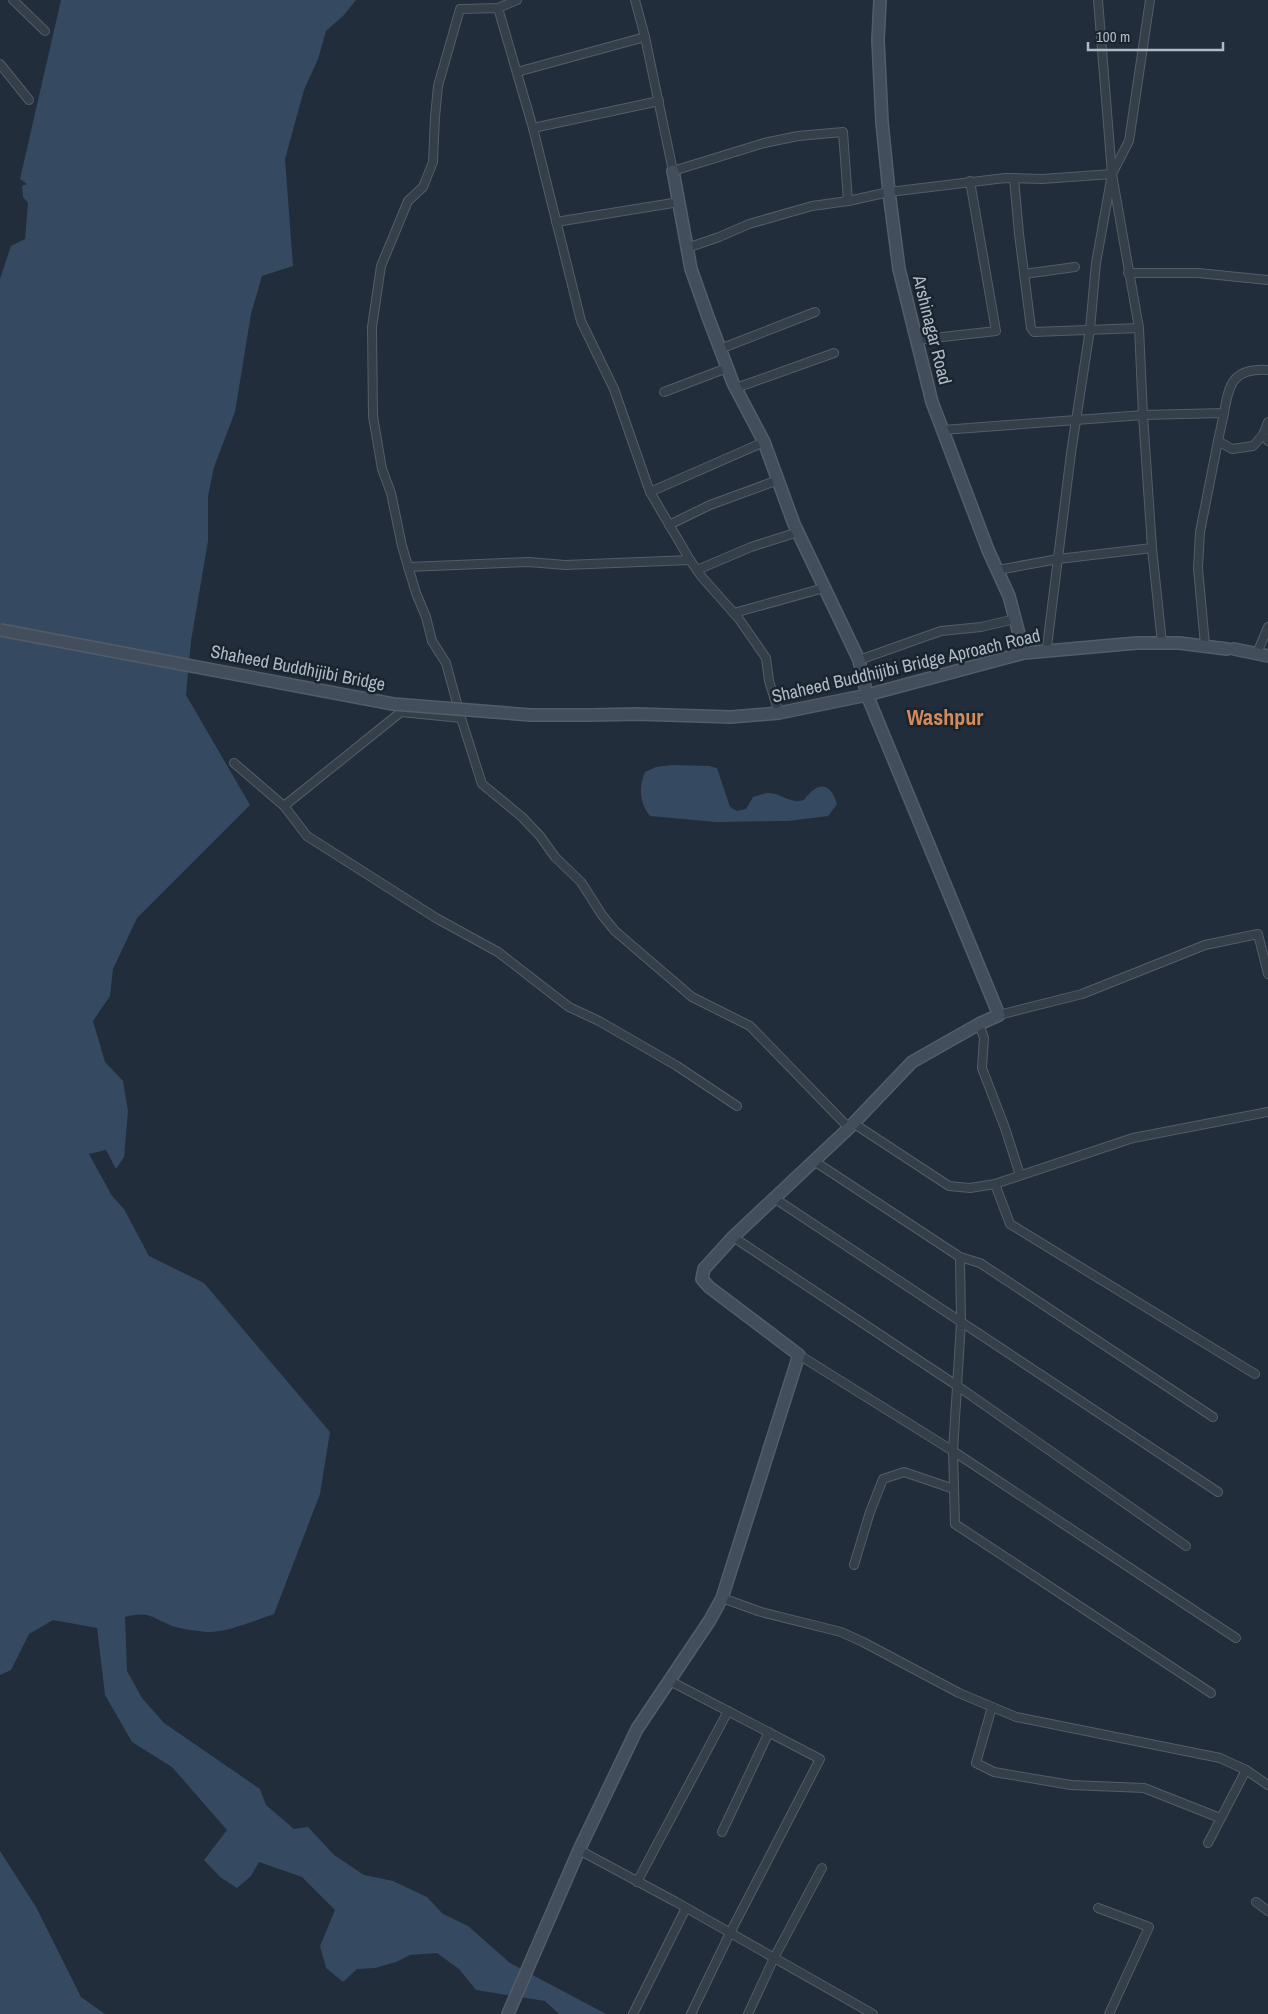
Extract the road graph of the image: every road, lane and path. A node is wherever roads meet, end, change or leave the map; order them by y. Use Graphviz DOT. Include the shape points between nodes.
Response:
graph roads {
  1 [pos="13,0"];
  2 [pos="517,0"];
  3 [pos="635,0"];
  4 [pos="880,0"];
  5 [pos="1098,0"];
  6 [pos="1150,0"];
  7 [pos="498,8"];
  8 [pos="45,31"];
  9 [pos="645,37"];
  10 [pos="0,64"];
  11 [pos="517,72"];
  12 [pos="29,100"];
  13 [pos="659,101"];
  14 [pos="533,128"];
  15 [pos="674,171"];
  16 [pos="1112,174"];
  17 [pos="1014,178"];
  18 [pos="970,181"];
  19 [pos="889,192"];
  20 [pos="848,201"];
  21 [pos="679,202"];
  22 [pos="556,222"];
  23 [pos="687,248"];
  24 [pos="1075,267"];
  25 [pos="1128,272"];
  26 [pos="1024,274"];
  27 [pos="1268,280"];
  28 [pos="815,312"];
  29 [pos="1139,328"];
  30 [pos="1090,329"];
  31 [pos="916,340"];
  32 [pos="720,349"];
  33 [pos="834,354"];
  34 [pos="727,368"];
  35 [pos="1268,370"];
  36 [pos="736,388"];
  37 [pos="664,392"];
  38 [pos="1224,413"];
  39 [pos="1143,415"];
  40 [pos="1076,418"];
  41 [pos="1268,422"];
  42 [pos="943,430"];
  43 [pos="1266,438"];
  44 [pos="1218,441"];
  45 [pos="764,442"];
  46 [pos="778,480"];
  47 [pos="650,492"];
  48 [pos="669,525"];
  49 [pos="798,532"];
  50 [pos="1152,548"];
  51 [pos="1058,559"];
  52 [pos="690,560"];
  53 [pos="408,567"];
  54 [pos="697,570"];
  55 [pos="998,570"];
  56 [pos="824,588"];
  57 [pos="734,613"];
  58 [pos="1015,619"];
  59 [pos="1268,627"];
  60 [pos="0,630"];
  61 [pos="1162,642"];
  62 [pos="1205,645"];
  63 [pos="1047,647"];
  64 [pos="1024,654"];
  65 [pos="1263,655"];
  66 [pos="859,660"];
  67 [pos="867,695"];
  68 [pos="779,714"];
  69 [pos="592,715"];
  70 [pos="461,718"];
  71 [pos="234,763"];
  72 [pos="284,806"];
  73 [pos="1266,958"];
  74 [pos="1268,974"];
  75 [pos="999,1015"];
  76 [pos="979,1024"];
  77 [pos="737,1106"];
  78 [pos="1268,1112"];
  79 [pos="851,1125"];
  80 [pos="814,1161"];
  81 [pos="1020,1175"];
  82 [pos="995,1184"];
  83 [pos="774,1198"];
  84 [pos="733,1237"];
  85 [pos="960,1257"];
  86 [pos="961,1322"];
  87 [pos="799,1355"];
  88 [pos="1255,1374"];
  89 [pos="956,1385"];
  90 [pos="1213,1417"];
  91 [pos="953,1451"];
  92 [pos="954,1489"];
  93 [pos="1218,1492"];
  94 [pos="1186,1546"];
  95 [pos="854,1565"];
  96 [pos="722,1598"];
  97 [pos="1236,1638"];
  98 [pos="670,1680"];
  99 [pos="1211,1693"];
  100 [pos="992,1707"];
  101 [pos="728,1711"];
  102 [pos="769,1732"];
  103 [pos="1246,1770"];
  104 [pos="1268,1784"];
  105 [pos="1220,1818"];
  106 [pos="722,1832"];
  107 [pos="1208,1843"];
  108 [pos="579,1850"];
  109 [pos="822,1868"];
  110 [pos="637,1882"];
  111 [pos="1256,1902"];
  112 [pos="686,1908"];
  113 [pos="1098,1908"];
  114 [pos="1268,1911"];
  115 [pos="730,1933"];
  116 [pos="774,1958"];
  117 [pos="508,2014"];
  118 [pos="633,2014"];
  119 [pos="691,2014"];
  120 [pos="748,2014"];
  121 [pos="873,2014"];
  122 [pos="1109,2014"];
  1 -- 8 [label="street"];
  2 -- 7 [label="street"];
  3 -- 9 [label="street"];
  4 -- 19 [label="street, Arshinagar Road" via="878,40"];
  5 -- 16 [label="street"];
  6 -- 16 [label="street" via="1129,141"];
  7 -- 11 [label="street"];
  7 -- 53 [label="street" via="460,9 438,86 433,162 423,187 408,202 381,266 372,328 373,416 382,469 391,493"];
  9 -- 11 [label="street"];
  9 -- 13 [label="street"];
  10 -- 12 [label="street"];
  11 -- 14 [label="street"];
  13 -- 14 [label="street"];
  13 -- 15 [label="street"];
  14 -- 22 [label="street"];
  15 -- 20 [label="street" via="764,143 843,132"];
  15 -- 21 [label="street"];
  16 -- 17 [label="street"];
  16 -- 25 [label="street"];
  16 -- 30 [label="street" via="1096,263"];
  17 -- 18 [label="street"];
  17 -- 26 [label="street"];
  18 -- 19 [label="street"];
  18 -- 31 [label="street" via="996,331"];
  19 -- 20 [label="street"];
  19 -- 31 [label="street, Arshinagar Road" via="899,269"];
  20 -- 23 [label="street" via="812,206 749,224"];
  21 -- 22 [label="street"];
  21 -- 23 [label="street"];
  22 -- 47 [label="street" via="581,321 614,390"];
  23 -- 32 [label="street" via="691,269"];
  24 -- 26 [label="street"];
  25 -- 27 [label="street" via="1198,273"];
  25 -- 29 [label="street"];
  26 -- 30 [label="street" via="1034,332"];
  28 -- 32 [label="street"];
  29 -- 30 [label="street"];
  29 -- 39 [label="street"];
  30 -- 40 [label="street"];
  31 -- 42 [label="street, Arshinagar Road"];
  32 -- 34 [label="street"];
  33 -- 36 [label="street"];
  34 -- 36 [label="street"];
  34 -- 37 [label="street"];
  35 -- 38 [label="street" via="1254,370 1233,380"];
  36 -- 45 [label="street"];
  38 -- 39 [label="street"];
  38 -- 44 [label="street"];
  39 -- 40 [label="street"];
  39 -- 50 [label="street"];
  40 -- 42 [label="street"];
  40 -- 51 [label="street"];
  41 -- 43 [label="street"];
  42 -- 55 [label="street, Arshinagar Road"];
  43 -- 44 [label="street" via="1253,446 1232,449"];
  44 -- 62 [label="street" via="1200,532 1198,568"];
  45 -- 46 [label="street"];
  45 -- 47 [label="street"];
  46 -- 48 [label="street" via="710,505"];
  46 -- 49 [label="street"];
  47 -- 48 [label="street"];
  48 -- 52 [label="street"];
  49 -- 54 [label="street" via="751,547"];
  49 -- 56 [label="street"];
  50 -- 51 [label="street"];
  50 -- 61 [label="street"];
  51 -- 55 [label="street"];
  51 -- 63 [label="street"];
  52 -- 53 [label="street"];
  52 -- 54 [label="street"];
  53 -- 70 [label="street" via="432,641 446,663"];
  54 -- 57 [label="street"];
  55 -- 58 [label="street, Arshinagar Road"];
  56 -- 57 [label="street"];
  56 -- 66 [label="street"];
  57 -- 68 [label="street" via="766,658"];
  58 -- 64 [label="street, Arshinagar Road"];
  58 -- 66 [label="street" via="982,627 941,631"];
  59 -- 65 [label="street"];
  60 -- 69 [label="street, Shaheed Buddhijibi Bridge, bridge" via="393,704 531,715"];
  61 -- 62 [label="street, Shaheed Buddhijibi Bridge Aproach Road"];
  61 -- 64 [label="street, Shaheed Buddhijibi Bridge Aproach Road"];
  62 -- 65 [label="street, Shaheed Buddhijibi Bridge Aproach Road"];
  64 -- 67 [label="street, Shaheed Buddhijibi Bridge Aproach Road"];
  66 -- 67 [label="street"];
  67 -- 68 [label="street, Shaheed Buddhijibi Bridge Aproach Road"];
  67 -- 75 [label="street"];
  68 -- 69 [label="street, Shaheed Buddhijibi Bridge Aproach Road" via="731,717"];
  70 -- 72 [label="street" via="401,712"];
  70 -- 79 [label="street" via="482,784 522,817 581,882 615,931 692,997 750,1026"];
  71 -- 72 [label="street"];
  72 -- 77 [label="street" via="307,836 436,918 498,952 570,1007 677,1066"];
  73 -- 74 [label="street"];
  73 -- 75 [label="street" via="1258,934 1205,945 1082,994"];
  75 -- 76 [label="street"];
  76 -- 79 [label="street" via="912,1062"];
  76 -- 81 [label="street" via="984,1038 982,1068"];
  78 -- 81 [label="street" via="1133,1138"];
  79 -- 80 [label="street"];
  79 -- 82 [label="street" via="948,1186 970,1188"];
  80 -- 83 [label="street"];
  80 -- 85 [label="street"];
  81 -- 82 [label="street"];
  82 -- 88 [label="street" via="1010,1224"];
  83 -- 84 [label="street"];
  83 -- 86 [label="street"];
  84 -- 87 [label="street" via="704,1269 702,1278 709,1287"];
  84 -- 89 [label="street"];
  85 -- 86 [label="street"];
  85 -- 90 [label="street" via="980,1263"];
  86 -- 89 [label="street"];
  86 -- 93 [label="street"];
  87 -- 91 [label="street"];
  87 -- 96 [label="street"];
  89 -- 91 [label="street"];
  89 -- 94 [label="street"];
  91 -- 92 [label="street"];
  91 -- 97 [label="street"];
  92 -- 95 [label="street" via="904,1472 883,1479"];
  92 -- 99 [label="street" via="955,1524"];
  96 -- 98 [label="street"];
  96 -- 100 [label="street" via="841,1632"];
  98 -- 101 [label="street"];
  98 -- 108 [label="street" via="637,1728"];
  100 -- 103 [label="street" via="1016,1717 1220,1758"];
  100 -- 105 [label="street" via="976,1763 994,1772 1071,1785 1144,1788"];
  101 -- 102 [label="street"];
  101 -- 110 [label="street"];
  102 -- 106 [label="street"];
  102 -- 115 [label="street" via="820,1759"];
  103 -- 104 [label="street"];
  103 -- 105 [label="street"];
  105 -- 107 [label="street"];
  108 -- 110 [label="street"];
  108 -- 117 [label="street"];
  109 -- 116 [label="street"];
  110 -- 112 [label="street"];
  111 -- 114 [label="street"];
  112 -- 115 [label="street"];
  112 -- 118 [label="street"];
  113 -- 122 [label="street" via="1148,1927"];
  115 -- 116 [label="street"];
  115 -- 119 [label="street"];
  116 -- 120 [label="street"];
  116 -- 121 [label="street"];
}
